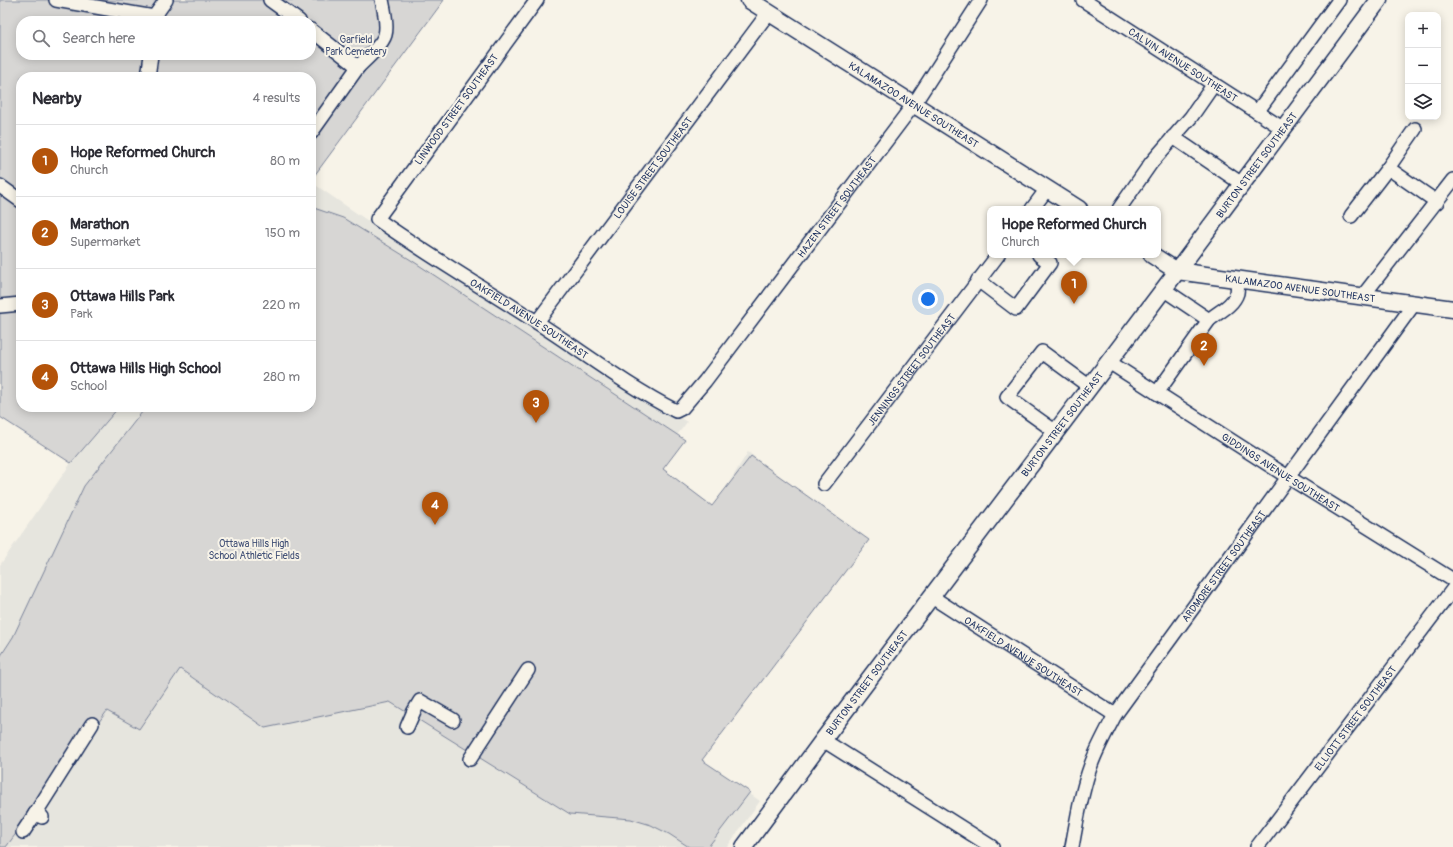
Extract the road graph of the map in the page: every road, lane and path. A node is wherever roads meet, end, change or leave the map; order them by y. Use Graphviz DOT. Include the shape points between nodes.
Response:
graph roads {
  1 [pos="56,0"];
  2 [pos="166,0"];
  3 [pos="270,0"];
  4 [pos="382,0"];
  5 [pos="537,0"];
  6 [pos="749,0"];
  7 [pos="981,0"];
  8 [pos="1083,0"];
  9 [pos="1339,0"];
  10 [pos="1379,0"];
  11 [pos="768,12"];
  12 [pos="138,16"];
  13 [pos="155,16"];
  14 [pos="292,16"];
  15 [pos="316,34"];
  16 [pos="150,60"];
  17 [pos="358,67"];
  18 [pos="149,72"];
  19 [pos="1214,84"];
  20 [pos="914,104"];
  21 [pos="1257,112"];
  22 [pos="316,126"];
  23 [pos="1282,128"];
  24 [pos="1415,129"];
  25 [pos="1172,137"];
  26 [pos="1388,168"];
  27 [pos="1242,184"];
  28 [pos="0,186"];
  29 [pos="1451,187"];
  30 [pos="1047,190"];
  31 [pos="16,197"];
  32 [pos="1437,202"];
  33 [pos="1034,206"];
  34 [pos="1074,206"];
  35 [pos="1121,206"];
  36 [pos="1351,216"];
  37 [pos="377,219"];
  38 [pos="996,258"];
  39 [pos="1043,258"];
  40 [pos="1157,258"];
  41 [pos="1177,271"];
  42 [pos="1238,279"];
  43 [pos="978,280"];
  44 [pos="1163,290"];
  45 [pos="1362,297"];
  46 [pos="16,304"];
  47 [pos="1414,304"];
  48 [pos="0,306"];
  49 [pos="1453,309"];
  50 [pos="1209,320"];
  51 [pos="537,322"];
  52 [pos="1109,362"];
  53 [pos="1090,387"];
  54 [pos="1157,393"];
  55 [pos="682,408"];
  56 [pos="1056,432"];
  57 [pos="1288,477"];
  58 [pos="824,484"];
  59 [pos="1453,580"];
  60 [pos="1453,589"];
  61 [pos="932,597"];
  62 [pos="528,670"];
  63 [pos="1115,715"];
  64 [pos="453,720"];
  65 [pos="92,724"];
  66 [pos="407,727"];
  67 [pos="823,740"];
  68 [pos="470,759"];
  69 [pos="24,832"];
  70 [pos="744,847"];
  71 [pos="992,847"];
  72 [pos="1072,847"];
  73 [pos="1257,847"];
  1 -- 12 [label="street"];
  2 -- 13 [label="street"];
  3 -- 14 [label="street"];
  4 -- 17 [label="street" via="385,35"];
  5 -- 37 [label="street, LINWOOD STREET SOUTHEAST"];
  6 -- 11 [label="main road, KALAMAZOO AVENUE SOUTHEAST"];
  7 -- 20 [label="street, HAZEN STREET SOUTHEAST"];
  8 -- 19 [label="street, CALVIN AVENUE SOUTHEAST"];
  9 -- 21 [label="street"];
  10 -- 23 [label="main road, BURTON STREET SOUTHEAST"];
  11 -- 20 [label="main road, KALAMAZOO AVENUE SOUTHEAST"];
  11 -- 51 [label="street, LOUISE STREET SOUTHEAST"];
  15 -- 17 [label="street"];
  16 -- 18 [label="street"];
  17 -- 22 [label="street"];
  19 -- 21 [label="street, CALVIN AVENUE SOUTHEAST"];
  19 -- 25 [label="street"];
  20 -- 30 [label="main road, KALAMAZOO AVENUE SOUTHEAST"];
  20 -- 55 [label="street, HAZEN STREET SOUTHEAST"];
  21 -- 23 [label="street, CALVIN AVENUE SOUTHEAST"];
  23 -- 27 [label="main road, BURTON STREET SOUTHEAST"];
  24 -- 26 [label="street"];
  25 -- 27 [label="street"];
  25 -- 35 [label="street"];
  26 -- 32 [label="street"];
  26 -- 36 [label="street"];
  27 -- 41 [label="main road, BURTON STREET SOUTHEAST"];
  28 -- 31 [label="street"];
  29 -- 32 [label="street"];
  30 -- 33 [label="street"];
  30 -- 34 [label="main road, KALAMAZOO AVENUE SOUTHEAST"];
  32 -- 45 [label="street"];
  37 -- 51 [label="street, OAKFIELD AVENUE SOUTHEAST"];
  38 -- 43 [label="street, JENNINGS STREET SOUTHEAST"];
  39 -- 43 [label="street" via="1050,263 1016,309"];
  40 -- 41 [label="main road, KALAMAZOO AVENUE SOUTHEAST"];
  41 -- 42 [label="main road, KALAMAZOO AVENUE SOUTHEAST"];
  41 -- 44 [label="main road, BURTON STREET SOUTHEAST"];
  42 -- 45 [label="main road, KALAMAZOO AVENUE SOUTHEAST"];
  42 -- 50 [label="street" via="1237,293 1220,313"];
  43 -- 58 [label="street, JENNINGS STREET SOUTHEAST"];
  44 -- 50 [label="street"];
  44 -- 52 [label="main road, BURTON STREET SOUTHEAST"];
  45 -- 47 [label="main road, KALAMAZOO AVENUE SOUTHEAST"];
  46 -- 48 [label="street"];
  47 -- 49 [label="main road, KALAMAZOO AVENUE SOUTHEAST"];
  47 -- 57 [label="street, ARDMORE STREET SOUTHEAST"];
  50 -- 54 [label="street"];
  51 -- 55 [label="street, OAKFIELD AVENUE SOUTHEAST" via="653,399 676,411"];
  52 -- 53 [label="main road, BURTON STREET SOUTHEAST"];
  52 -- 54 [label="street, GIDDINGS AVENUE SOUTHEAST"];
  53 -- 56 [label="main road, BURTON STREET SOUTHEAST"];
  53 -- 56 [label="street" via="1042,352 1007,397"];
  54 -- 57 [label="street, GIDDINGS AVENUE SOUTHEAST"];
  56 -- 61 [label="main road, BURTON STREET SOUTHEAST"];
  57 -- 59 [label="street, GIDDINGS AVENUE SOUTHEAST"];
  57 -- 63 [label="street, ARDMORE STREET SOUTHEAST"];
  60 -- 73 [label="street, ELLIOTT STREET SOUTHEAST"];
  61 -- 63 [label="street, OAKFIELD AVENUE SOUTHEAST"];
  61 -- 67 [label="main road, BURTON STREET SOUTHEAST"];
  62 -- 68 [label="street"];
  63 -- 72 [label="street, ARDMORE STREET SOUTHEAST" via="1091,766 1081,798"];
  64 -- 66 [label="street" via="420,701"];
  65 -- 69 [label="street" via="38,815"];
  67 -- 70 [label="main road, BURTON STREET SOUTHEAST"];
  67 -- 71 [label="street"];
}
